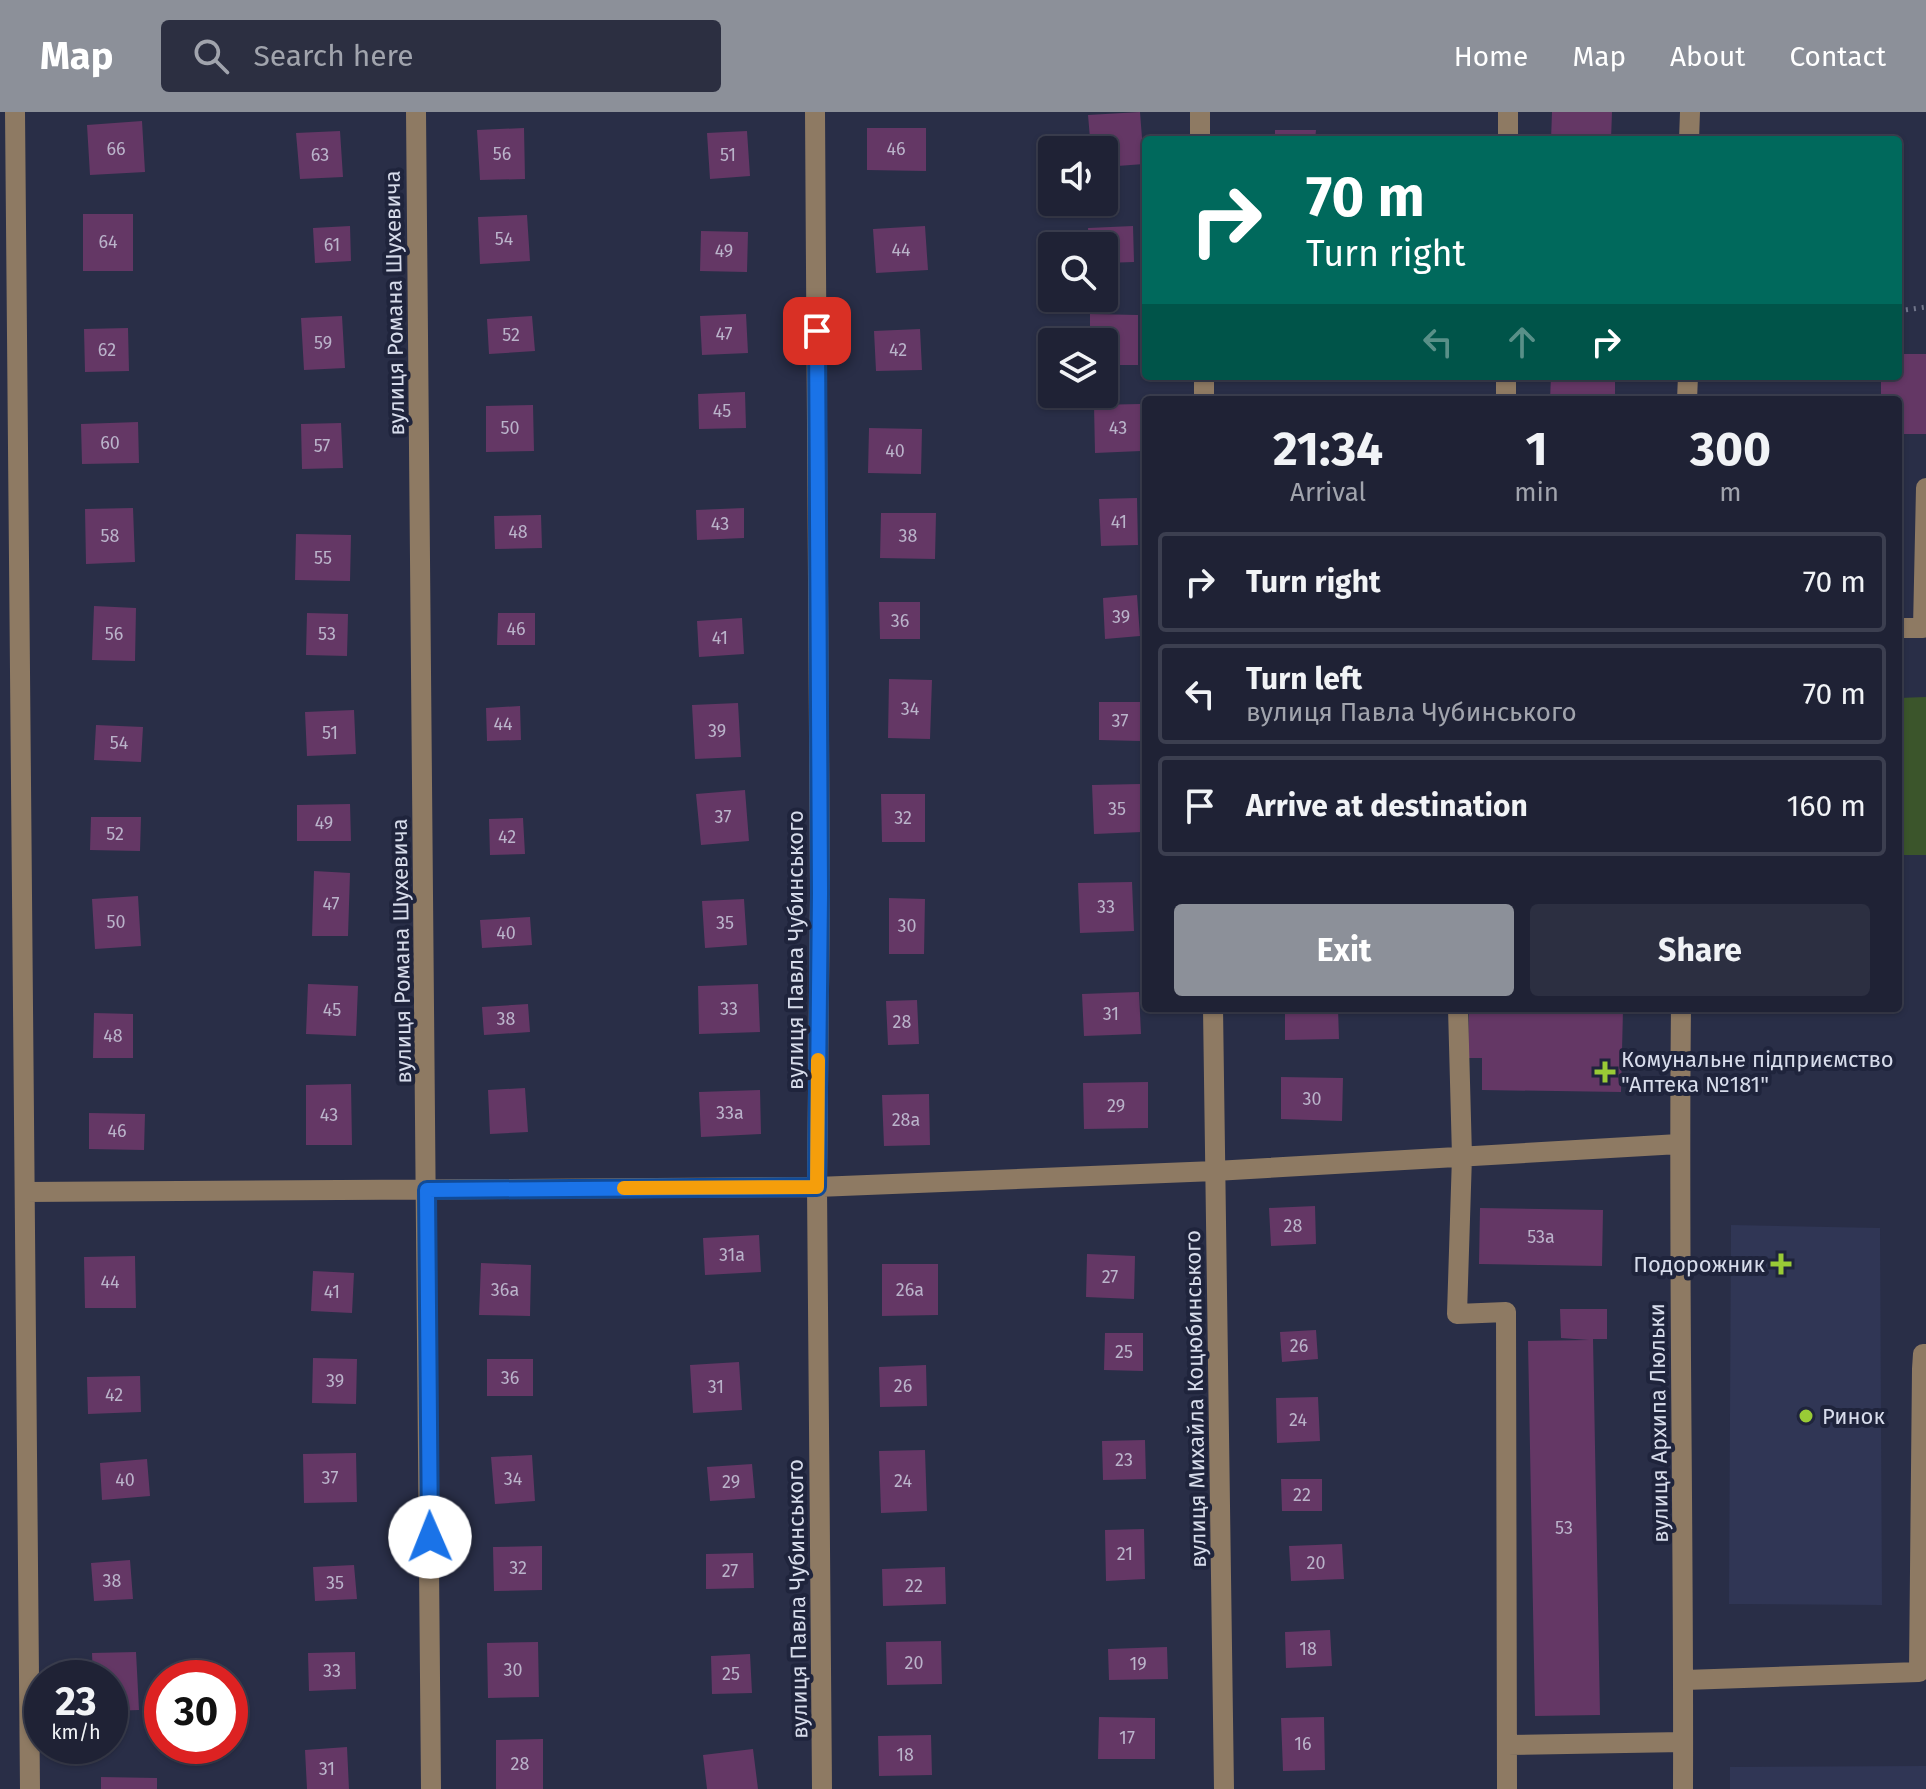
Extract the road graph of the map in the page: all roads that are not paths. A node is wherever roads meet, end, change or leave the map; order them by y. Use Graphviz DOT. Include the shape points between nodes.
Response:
graph roads {
  1 [pos="15,112"];
  2 [pos="416,112"];
  3 [pos="815,112"];
  4 [pos="1200,112"];
  5 [pos="1508,112"];
  6 [pos="1690,112"];
  7 [pos="1200,136"];
  8 [pos="1508,136"];
  9 [pos="1689,136"];
  10 [pos="1926,488"];
  11 [pos="9,589"];
  12 [pos="1902,628"];
  13 [pos="1925,628"];
  14 [pos="10,750"];
  15 [pos="1213,1012"];
  16 [pos="1458,1012"];
  17 [pos="1681,1012"];
  18 [pos="1679,1144"];
  19 [pos="1462,1156"];
  20 [pos="1215,1171"];
  21 [pos="817,1187"];
  22 [pos="427,1190"];
  23 [pos="25,1192"];
  24 [pos="1926,1354"];
  25 [pos="1685,1680"];
  26 [pos="1683,1742"];
  27 [pos="1507,1745"];
  28 [pos="30,1789"];
  29 [pos="431,1789"];
  30 [pos="822,1789"];
  31 [pos="1224,1789"];
  32 [pos="1507,1789"];
  33 [pos="1683,1789"];
  1 -- 11 [label="street"];
  2 -- 22 [label="street, вулиця Романа Шухевича"];
  3 -- 21 [label="street, вулиця Павла Чубинського"];
  4 -- 7 [label="street"];
  5 -- 8 [label="street"];
  6 -- 9 [label="street"];
  10 -- 13 [label="street"];
  11 -- 14 [label="street"];
  12 -- 13 [label="street"];
  14 -- 23 [label="street"];
  15 -- 20 [label="street, вулиця Михайла Коцюбинського"];
  16 -- 19 [label="street"];
  17 -- 18 [label="street, вулиця Архипа Люльки"];
  18 -- 19 [label="street"];
  18 -- 25 [label="street, вулиця Архипа Люльки"];
  19 -- 20 [label="street"];
  19 -- 27 [label="street" via="1457,1314 1506,1312"];
  20 -- 21 [label="street"];
  20 -- 31 [label="street, вулиця Михайла Коцюбинського"];
  21 -- 22 [label="street"];
  21 -- 30 [label="street, вулиця Павла Чубинського"];
  22 -- 23 [label="street"];
  22 -- 29 [label="street, вулиця Романа Шухевича"];
  23 -- 28 [label="street"];
  24 -- 25 [label="street" via="1919,1672"];
  25 -- 26 [label="street, вулиця Архипа Люльки"];
  26 -- 27 [label="street"];
  26 -- 33 [label="street, вулиця Архипа Люльки"];
  27 -- 32 [label="street"];
}
